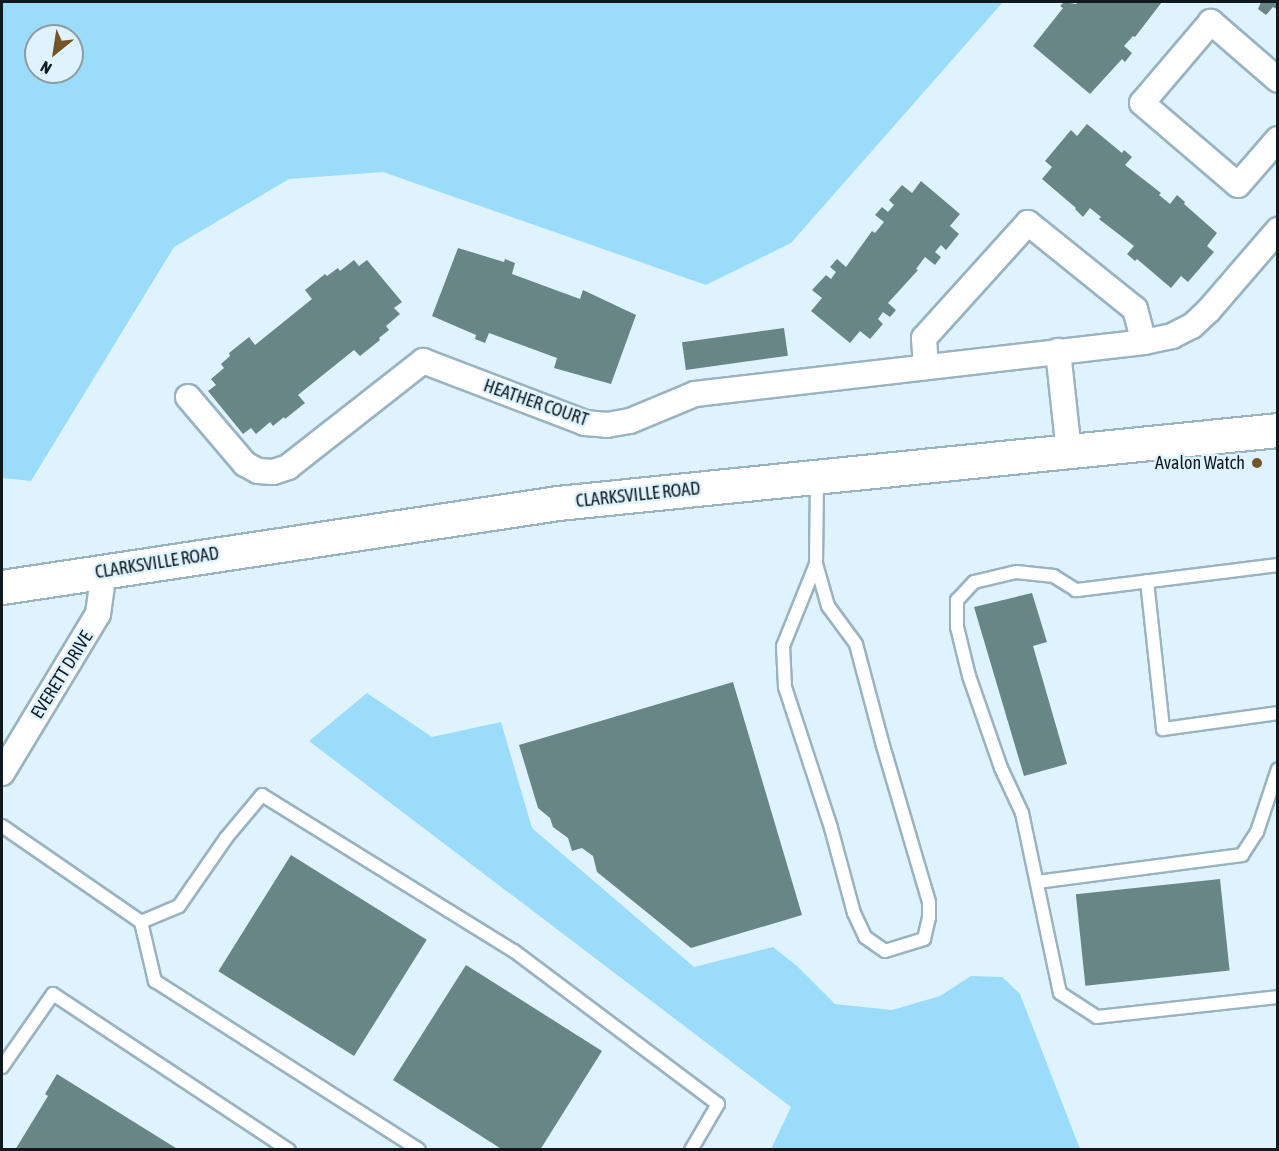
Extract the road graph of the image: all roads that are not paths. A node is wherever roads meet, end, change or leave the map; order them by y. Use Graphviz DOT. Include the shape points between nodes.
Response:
graph roads {
  1 [pos="1278,80"];
  2 [pos="1278,139"];
  3 [pos="1278,230"];
  4 [pos="1143,342"];
  5 [pos="1058,351"];
  6 [pos="926,367"];
  7 [pos="188,397"];
  8 [pos="1278,430"];
  9 [pos="1069,452"];
  10 [pos="817,477"];
  11 [pos="816,564"];
  12 [pos="1278,565"];
  13 [pos="104,571"];
  14 [pos="1147,581"];
  15 [pos="2,587"];
  16 [pos="1278,713"];
  17 [pos="1278,769"];
  18 [pos="2,773"];
  19 [pos="2,826"];
  20 [pos="1037,882"];
  21 [pos="141,922"];
  22 [pos="1278,997"];
  23 [pos="2,1067"];
  24 [pos="289,1149"];
  25 [pos="419,1149"];
  26 [pos="691,1149"];
  1 -- 2 [label="street" via="1211,22 1142,103 1238,185"];
  3 -- 4 [label="street, HEATHER COURT" via="1192,326 1172,336"];
  4 -- 5 [label="street, HEATHER COURT"];
  4 -- 6 [label="street" via="1135,309 1028,223 924,338"];
  5 -- 6 [label="street, HEATHER COURT"];
  5 -- 9 [label="street"];
  6 -- 7 [label="street, HEATHER COURT" via="695,394 630,421 607,425 585,423 423,361 288,467 273,472 258,471 245,464"];
  8 -- 9 [label="street, CLARKSVILLE ROAD"];
  9 -- 10 [label="street, CLARKSVILLE ROAD"];
  10 -- 11 [label="lane"];
  10 -- 13 [label="street, CLARKSVILLE ROAD" via="558,503"];
  11 -- 11 [label="lane" via="783,646 785,687 854,913 865,937 885,951 924,939 929,902 856,644 828,606"];
  12 -- 14 [label="lane"];
  13 -- 15 [label="street, CLARKSVILLE ROAD"];
  13 -- 18 [label="street, EVERETT DRIVE" via="98,614"];
  14 -- 16 [label="lane" via="1163,729"];
  14 -- 20 [label="lane" via="1076,590 1054,576 1016,572 974,582 957,600 957,627 969,676 1001,768 1022,813"];
  17 -- 20 [label="lane" via="1257,832 1242,855"];
  19 -- 21 [label="lane"];
  20 -- 22 [label="lane" via="1060,993 1097,1017"];
  21 -- 25 [label="lane" via="155,981"];
  21 -- 26 [label="lane" via="179,906 226,838 262,795 513,951 718,1104"];
  23 -- 24 [label="lane" via="53,994"];
}
